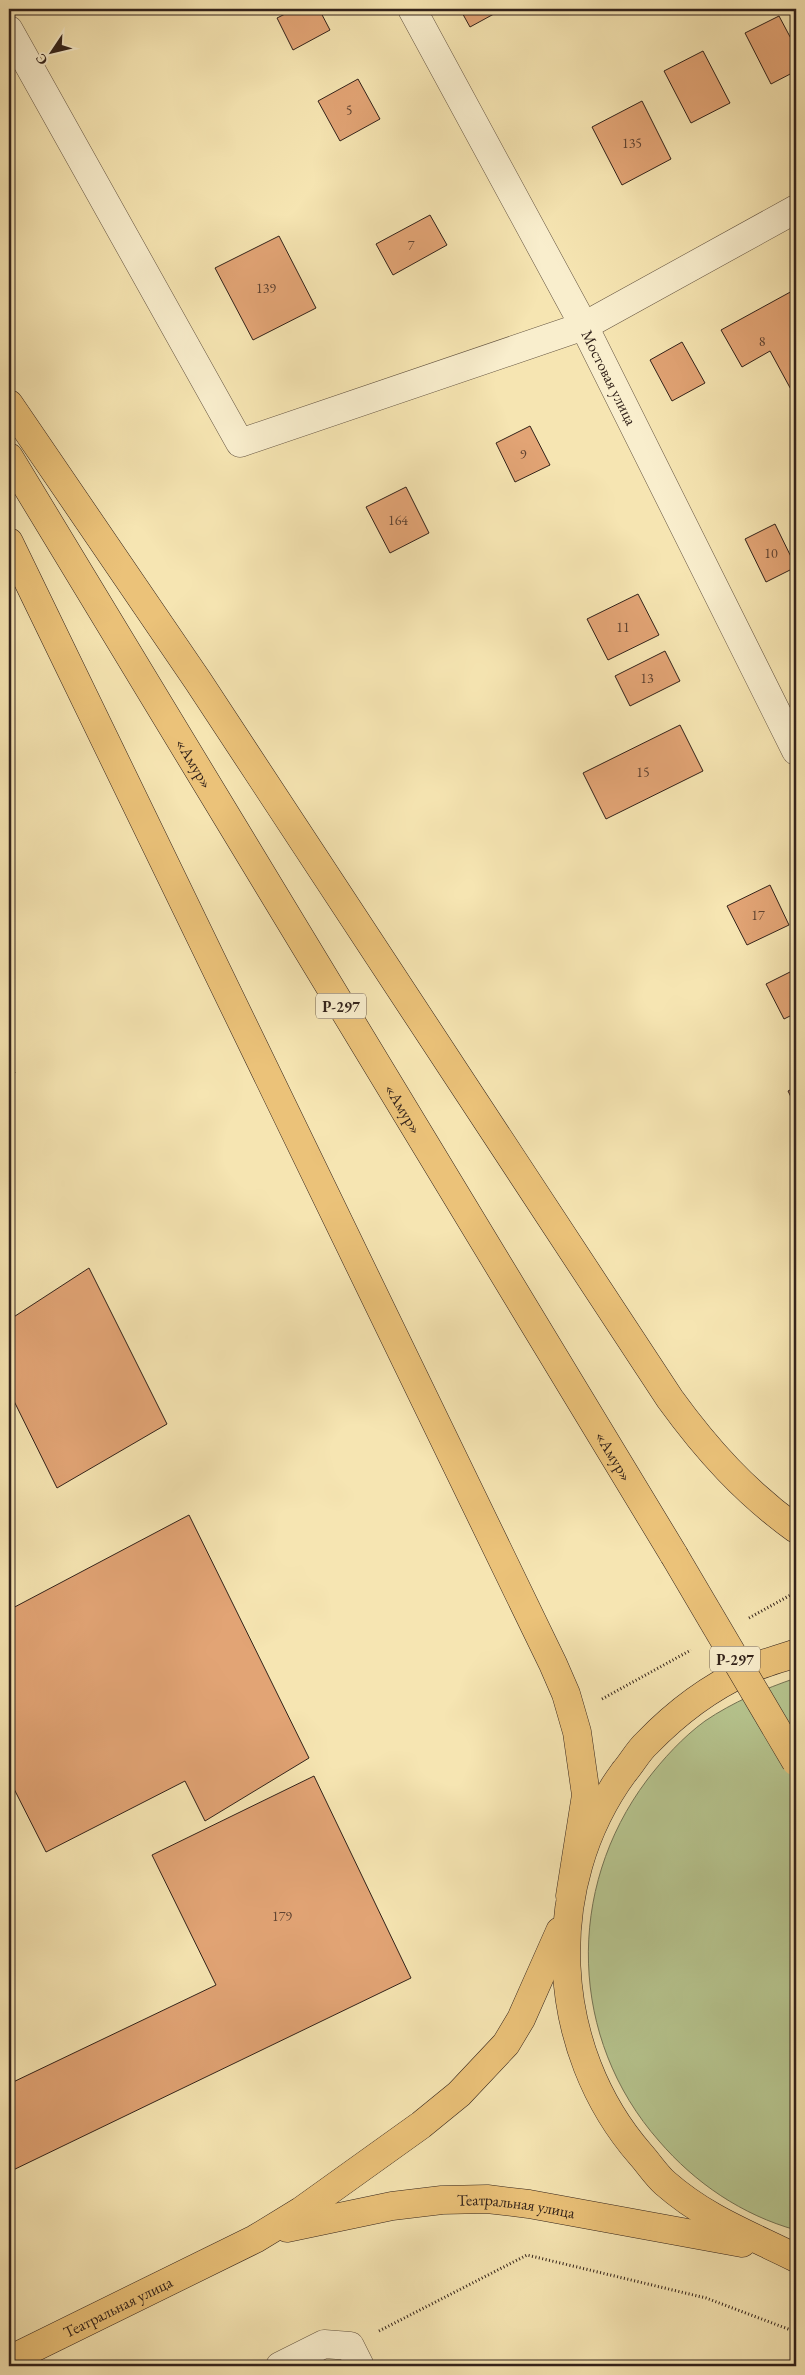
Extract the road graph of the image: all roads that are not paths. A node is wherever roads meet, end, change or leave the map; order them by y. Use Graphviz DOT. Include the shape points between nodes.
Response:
graph roads {
  1 [pos="412,9"];
  2 [pos="9,30"];
  3 [pos="796,209"];
  4 [pos="584,326"];
  5 [pos="9,404"];
  6 [pos="9,457"];
  7 [pos="9,542"];
  8 [pos="796,751"];
  9 [pos="796,1529"];
  10 [pos="796,1654"];
  11 [pos="796,1762"];
  12 [pos="570,1896"];
  13 [pos="255,2239"];
  14 [pos="791,2254"];
  15 [pos="355,2356"];
  16 [pos="9,2360"];
  17 [pos="280,2366"];
  1 -- 4 [label="street, Мостовая улица"];
  2 -- 4 [label="street" via="240,444"];
  3 -- 4 [label="street"];
  4 -- 8 [label="street, Мостовая улица"];
  5 -- 9 [label="main road" via="198,681 670,1399 726,1470"];
  6 -- 11 [label="main road, «Амур» / Р-297, bridge"];
  7 -- 12 [label="main road" via="566,1694 586,1795"];
  10 -- 12 [label="main road" via="746,1671 691,1703 645,1744 609,1793 583,1846"];
  12 -- 13 [label="main road, Театральная улица" via="558,1938 522,2019 483,2070 459,2094 384,2153"];
  12 -- 14 [label="main road" via="565,1964 573,2023 593,2084 622,2133 664,2182 711,2218"];
  13 -- 14 [label="main road, Театральная улица" via="307,2222 392,2206 486,2199 529,2204"];
  13 -- 16 [label="main road, Театральная улица"];
  15 -- 17 [label="street" via="324,2344"];
}
